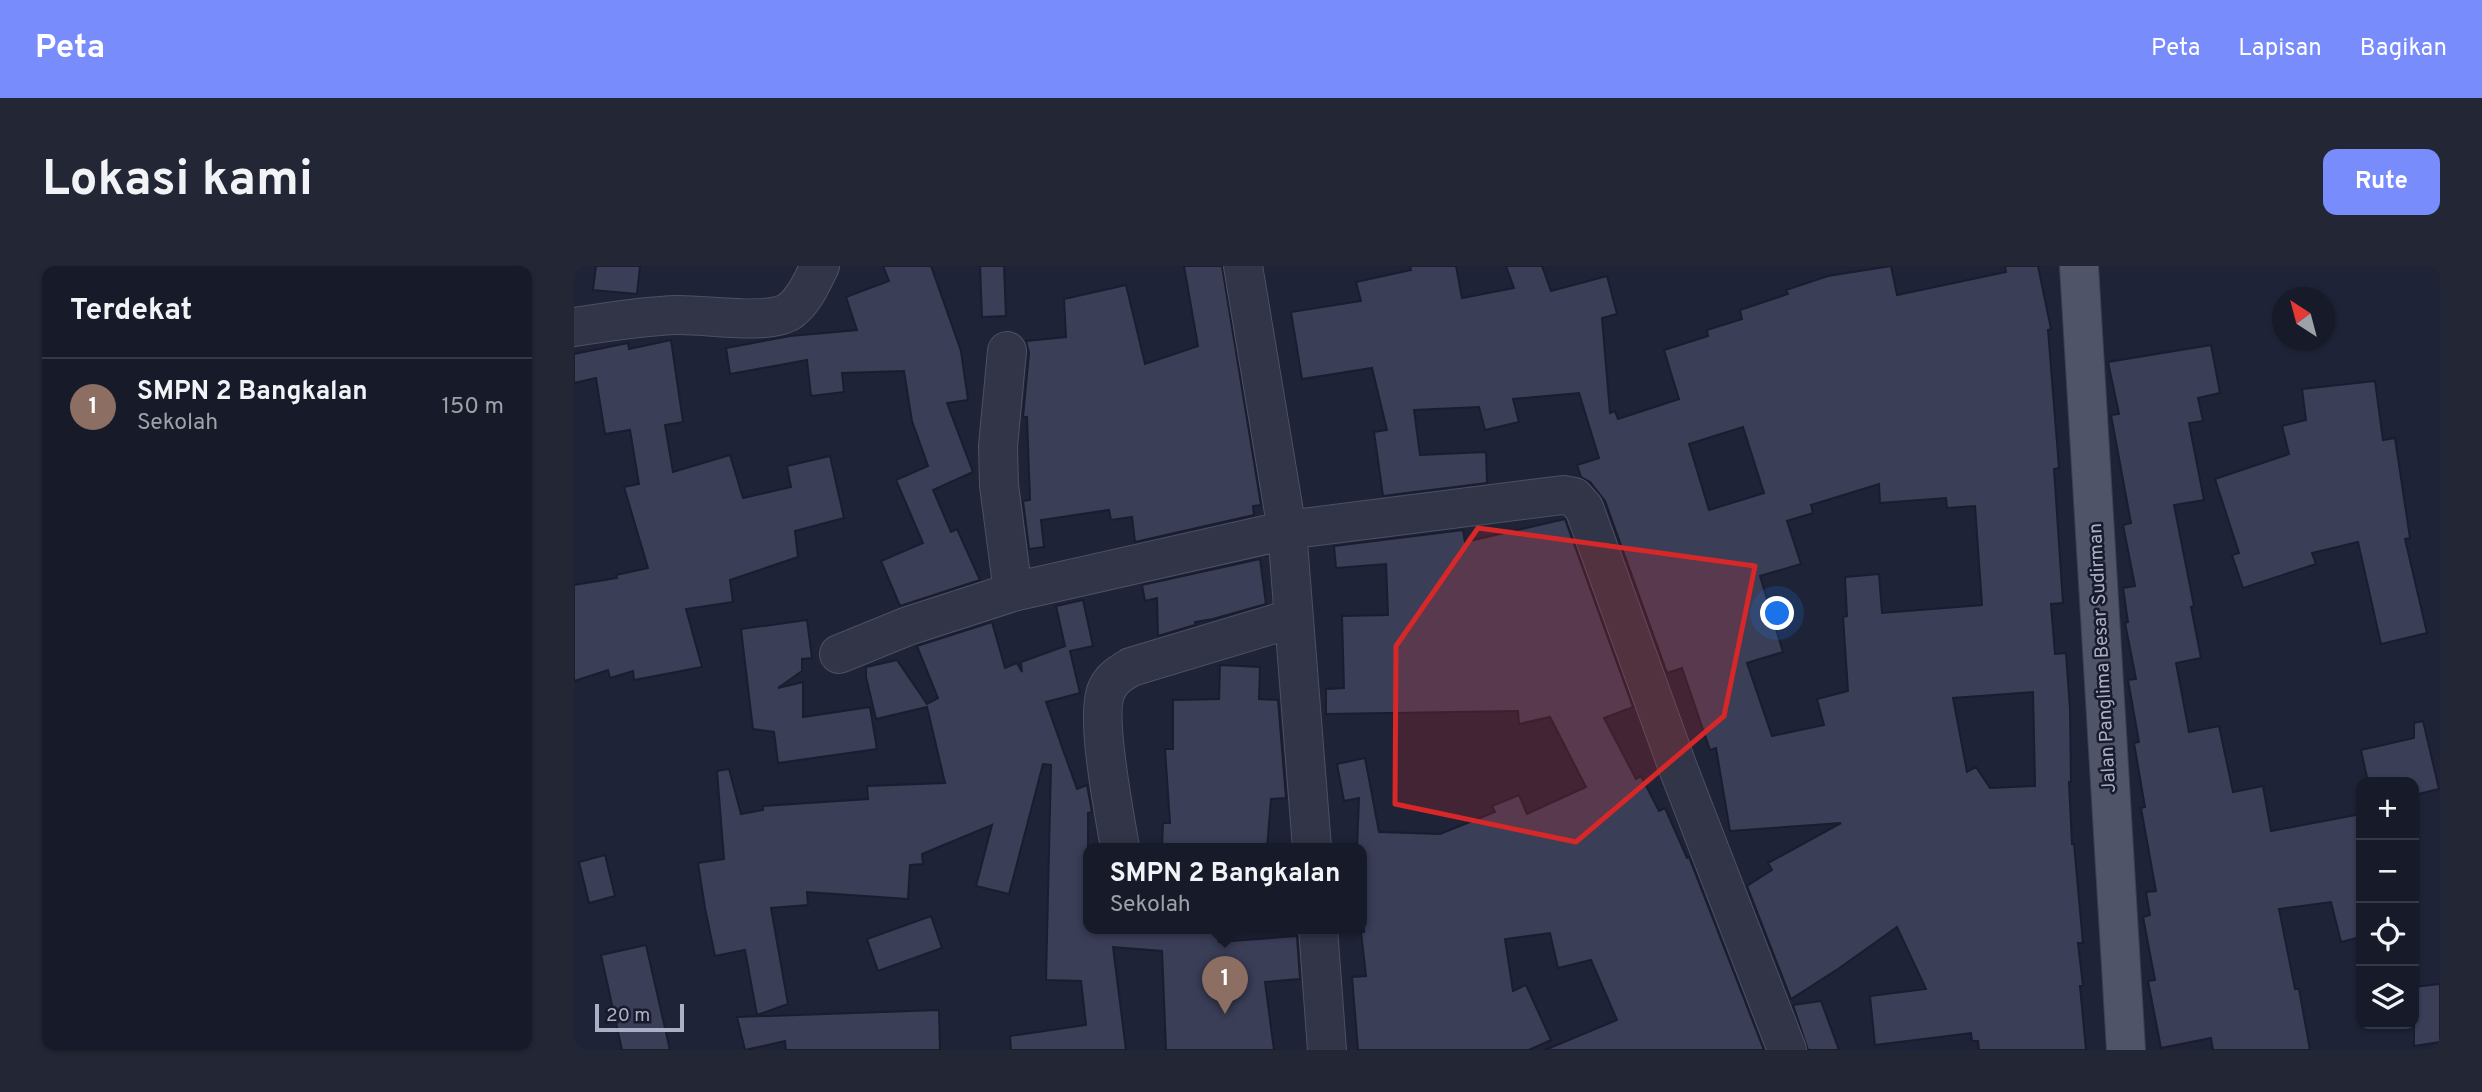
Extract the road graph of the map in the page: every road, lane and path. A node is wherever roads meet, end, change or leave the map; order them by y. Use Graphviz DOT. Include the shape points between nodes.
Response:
graph roads {
  1 [pos="820,266"];
  2 [pos="1243,266"];
  3 [pos="2079,266"];
  4 [pos="574,327"];
  5 [pos="1007,351"];
  6 [pos="1287,530"];
  7 [pos="1013,592"];
  8 [pos="1294,618"];
  9 [pos="839,654"];
  10 [pos="1119,843"];
  11 [pos="1312,843"];
  12 [pos="1318,934"];
  13 [pos="1327,1050"];
  14 [pos="1787,1050"];
  15 [pos="2126,1050"];
  1 -- 4 [label="street" via="802,299 790,311 772,318 680,315"];
  2 -- 6 [label="street"];
  3 -- 15 [label="main road, Jalan Panglima Besar Sudirman"];
  5 -- 7 [label="street" via="998,446"];
  6 -- 7 [label="street"];
  6 -- 8 [label="street"];
  6 -- 14 [label="street" via="1563,495 1584,508"];
  7 -- 9 [label="street"];
  8 -- 10 [label="street" via="1131,667 1115,677 1105,691 1102,715"];
  8 -- 11 [label="street"];
  12 -- 13 [label="street"];
}
